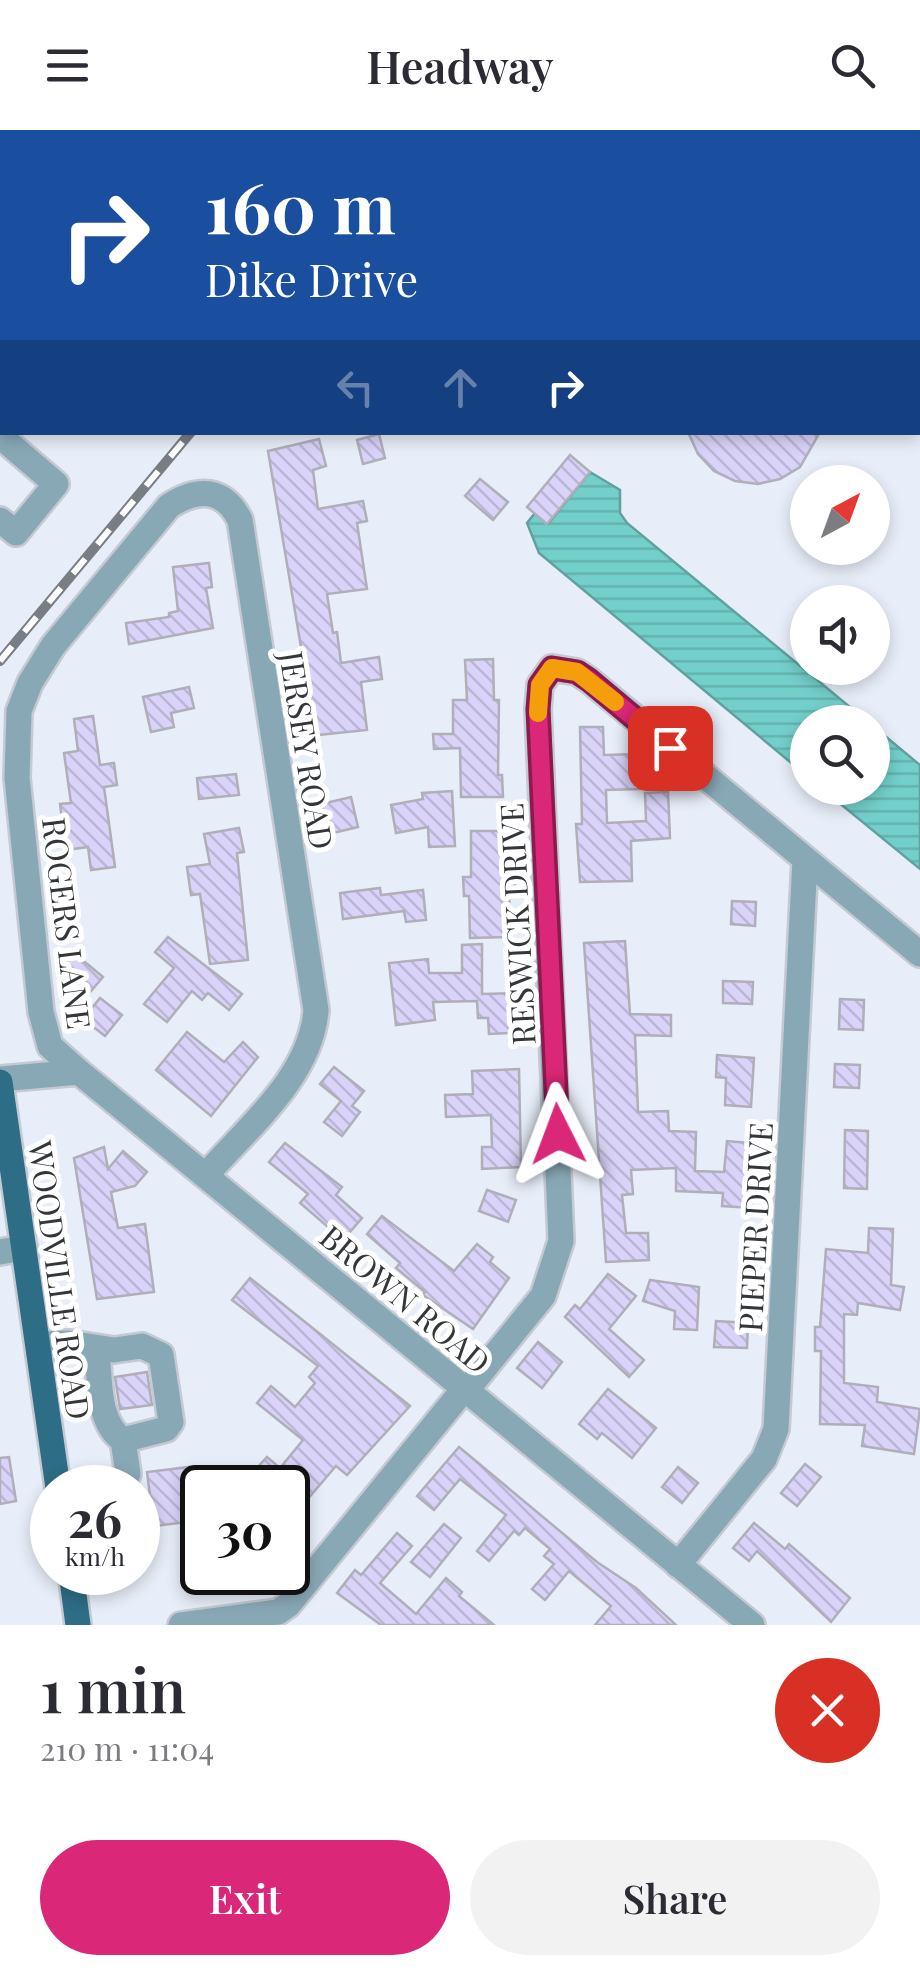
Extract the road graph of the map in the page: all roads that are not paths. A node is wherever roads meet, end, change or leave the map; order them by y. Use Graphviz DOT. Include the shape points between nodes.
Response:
graph roads {
  1 [pos="0,436"];
  2 [pos="0,520"];
  3 [pos="84,609"];
  4 [pos="805,860"];
  5 [pos="920,954"];
  6 [pos="80,1072"];
  7 [pos="0,1080"];
  8 [pos="6,1167"];
  9 [pos="208,1174"];
  10 [pos="12,1250"];
  11 [pos="38,1344"];
  12 [pos="97,1350"];
  13 [pos="465,1390"];
  14 [pos="123,1440"];
  15 [pos="55,1465"];
  16 [pos="127,1465"];
  17 [pos="678,1565"];
  18 [pos="73,1595"];
  19 [pos="286,1618"];
  20 [pos="76,1623"];
  21 [pos="181,1625"];
  22 [pos="752,1625"];
  1 -- 2 [label="street" via="56,484 16,532"];
  3 -- 6 [label="street, ROGERS LANE" via="30,682 16,736 44,1031 59,1058"];
  3 -- 9 [label="street, JERSEY ROAD" via="169,506 206,492 234,508 316,1010 312,1041 297,1070"];
  4 -- 5 [label="street"];
  4 -- 13 [label="street, RESWICK DRIVE" via="589,680 552,668 540,685 538,709 561,1241 543,1296"];
  4 -- 17 [label="street, PIEPER DRIVE" via="776,1430 764,1459"];
  6 -- 7 [label="street"];
  6 -- 9 [label="street, BROWN ROAD"];
  7 -- 8 [label="main road, WOODVILLE ROAD"];
  8 -- 10 [label="main road, WOODVILLE ROAD"];
  9 -- 13 [label="street, BROWN ROAD"];
  10 -- 11 [label="main road, WOODVILLE ROAD"];
  11 -- 12 [label="street"];
  11 -- 15 [label="main road, WOODVILLE ROAD"];
  12 -- 14 [label="street" via="104,1411 111,1432"];
  12 -- 14 [label="street" via="142,1346 161,1355 171,1422"];
  13 -- 17 [label="street, BROWN ROAD"];
  13 -- 19 [label="street, RESWICK DRIVE"];
  14 -- 16 [label="street"];
  17 -- 22 [label="street, BROWN ROAD"];
  18 -- 20 [label="main road"];
  19 -- 21 [label="street, RESWICK DRIVE"];
}
